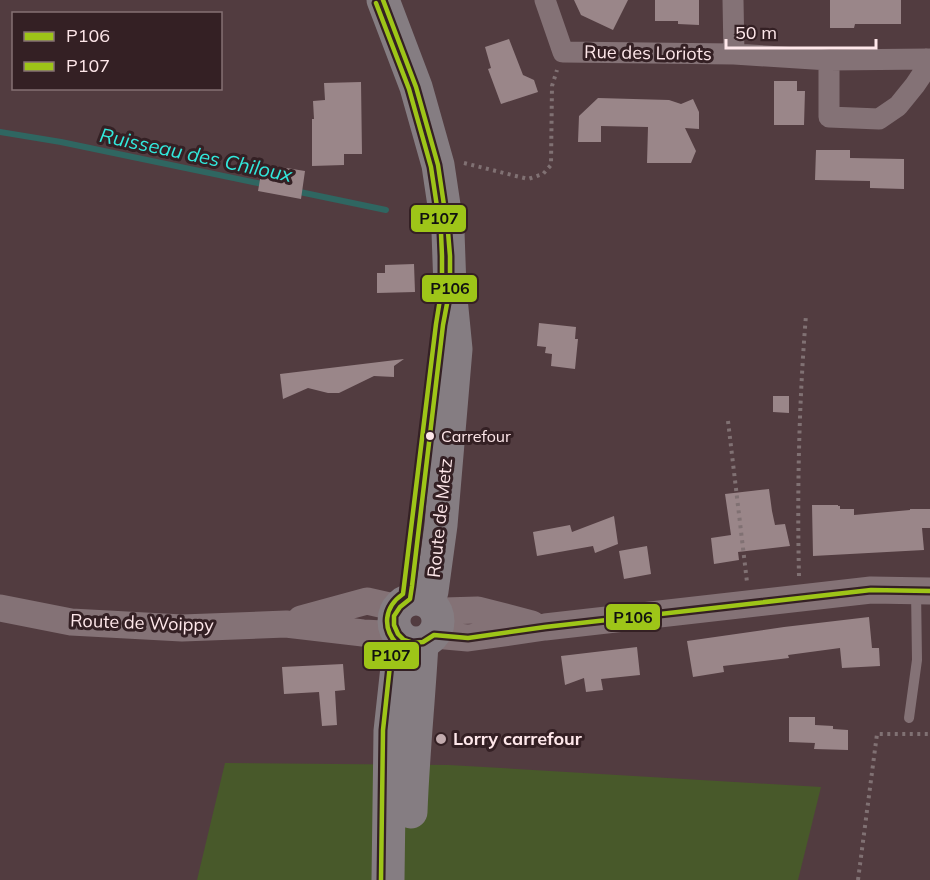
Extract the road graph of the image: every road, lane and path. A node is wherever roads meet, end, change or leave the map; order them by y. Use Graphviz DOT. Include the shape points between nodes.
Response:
graph roads {
  1 [pos="383,0"];
  2 [pos="545,0"];
  3 [pos="733,0"];
  4 [pos="563,52"];
  5 [pos="734,54"];
  6 [pos="928,59"];
  7 [pos="829,60"];
  8 [pos="438,165"];
  9 [pos="806,315"];
  10 [pos="728,421"];
  11 [pos="923,591"];
  12 [pos="802,597"];
  13 [pos="752,603"];
  14 [pos="0,608"];
  15 [pos="417,622"];
  16 [pos="545,627"];
  17 [pos="909,718"];
  18 [pos="930,734"];
  19 [pos="388,880"];
  20 [pos="409,880"];
  21 [pos="858,880"];
  1 -- 8 [label="main road, Route de Metz" via="416,87"];
  2 -- 4 [label="street"];
  3 -- 5 [label="street, Rue des Loriots"];
  4 -- 5 [label="street, Rue des Loriots"];
  4 -- 8 [label="path" via="552,86 551,165 543,174 528,179 459,162"];
  5 -- 7 [label="street, Rue des Loriots"];
  6 -- 7 [label="street, Rue des Loriots"];
  6 -- 7 [label="street, Rue des Loriots" via="923,73 898,106 879,118 829,117"];
  8 -- 15 [label="main road, Route de Metz" via="448,232 450,288 443,325"];
  9 -- 12 [label="path" via="800,422"];
  10 -- 13 [label="path"];
  11 -- 12 [label="street" via="871,590"];
  11 -- 17 [label="lane"];
  12 -- 13 [label="street"];
  13 -- 16 [label="street"];
  14 -- 15 [label="street, Route de Woippy" via="71,622 171,628 286,624 367,601"];
  15 -- 16 [label="street" via="468,638"];
  15 -- 16 [label="street" via="444,611 478,610"];
  15 -- 19 [label="main road, Route de Metz" via="398,658 390,732"];
  15 -- 20 [label="main road, Route de Metz" via="420,678"];
  18 -- 21 [label="path" via="877,734"];
}
